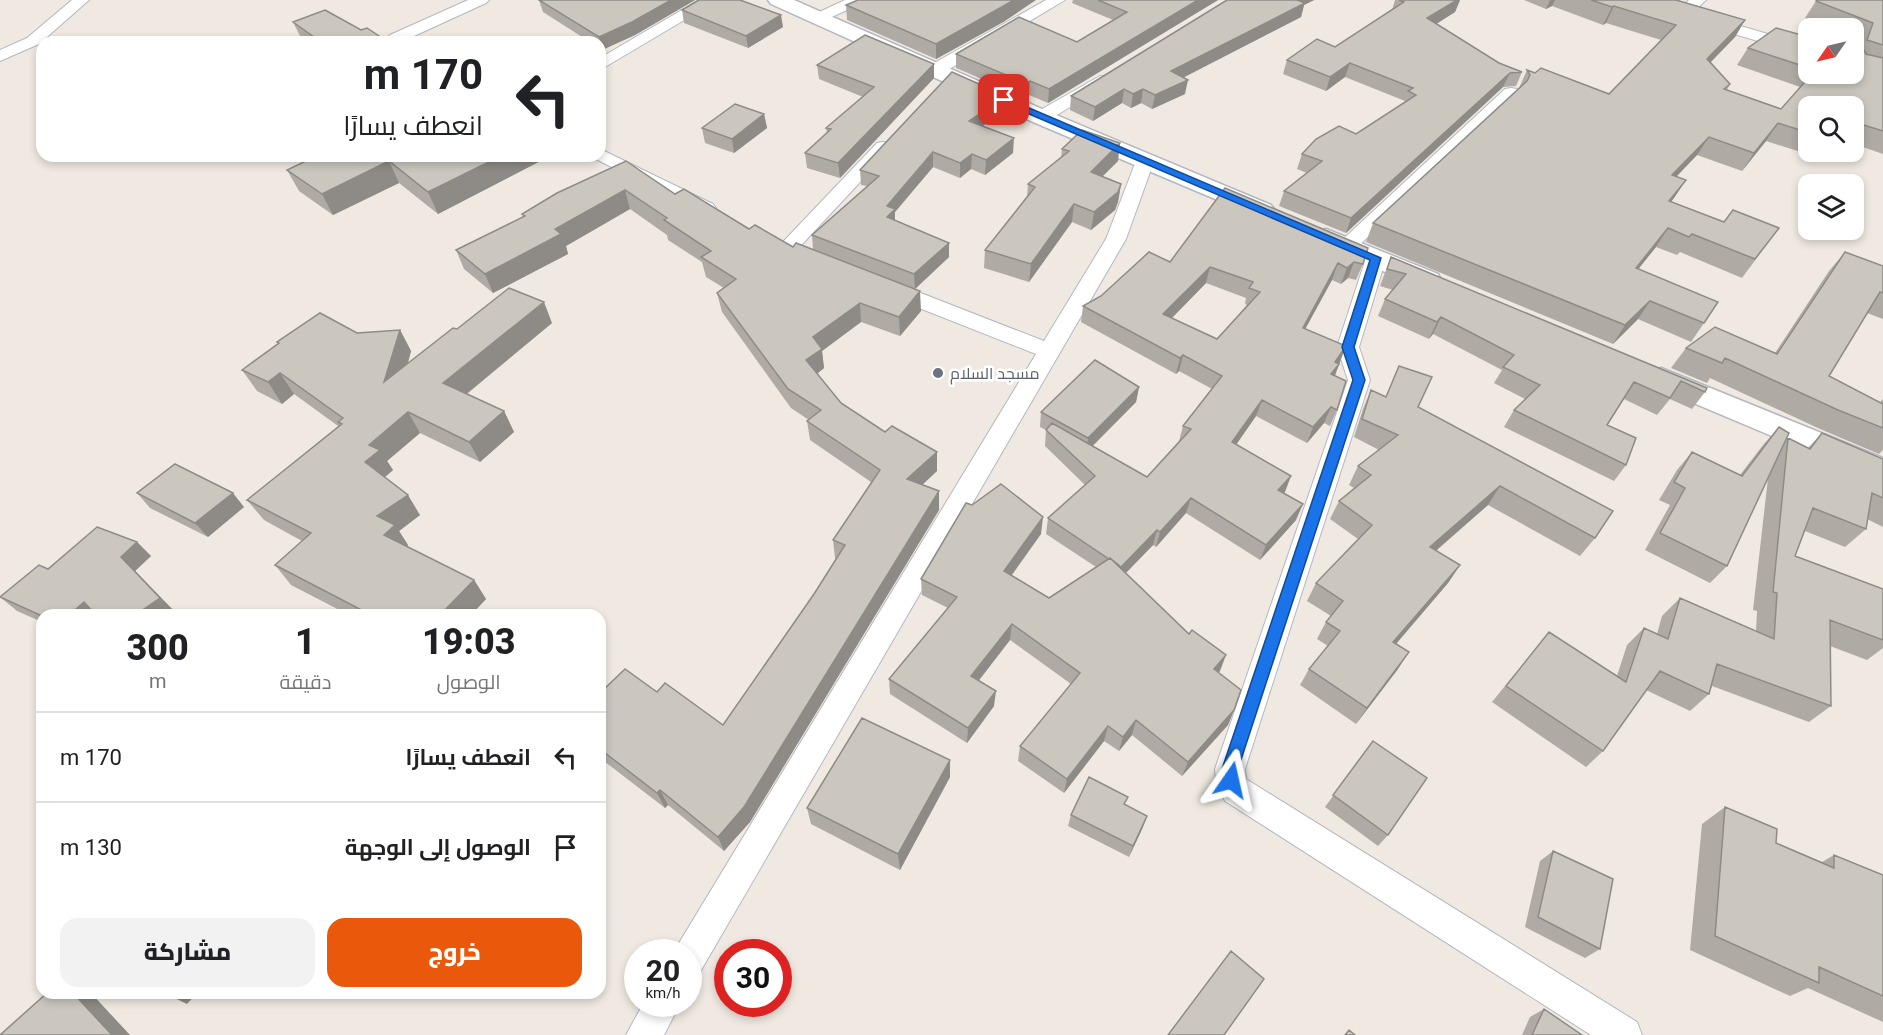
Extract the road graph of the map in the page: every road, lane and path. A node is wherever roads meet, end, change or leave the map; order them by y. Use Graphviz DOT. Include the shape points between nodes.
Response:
graph roads {
  1 [pos="81,0"];
  2 [pos="481,0"];
  3 [pos="710,0"];
  4 [pos="778,0"];
  5 [pos="857,0"];
  6 [pos="1057,0"];
  7 [pos="1698,0"];
  8 [pos="818,18"];
  9 [pos="38,36"];
  10 [pos="400,36"];
  11 [pos="36,38"];
  12 [pos="1798,48"];
  13 [pos="0,56"];
  14 [pos="606,61"];
  15 [pos="1112,74"];
  16 [pos="939,79"];
  17 [pos="1511,93"];
  18 [pos="1041,117"];
  19 [pos="892,136"];
  20 [pos="606,157"];
  21 [pos="1145,161"];
  22 [pos="724,218"];
  23 [pos="766,239"];
  24 [pos="1347,246"];
  25 [pos="787,249"];
  26 [pos="809,258"];
  27 [pos="1376,258"];
  28 [pos="874,283"];
  29 [pos="1453,291"];
  30 [pos="1050,351"];
  31 [pos="1640,369"];
  32 [pos="1883,471"];
  33 [pos="700,939"];
  34 [pos="655,1017"];
  35 [pos="644,1035"];
  36 [pos="1624,1035"];
  1 -- 9 [label="street"];
  2 -- 10 [label="street"];
  3 -- 14 [label="street"];
  4 -- 8 [label="street"];
  5 -- 8 [label="street"];
  6 -- 16 [label="street"];
  7 -- 12 [label="street" via="1677,13"];
  8 -- 16 [label="street"];
  11 -- 13 [label="street"];
  15 -- 18 [label="street"];
  16 -- 18 [label="street"];
  17 -- 24 [label="street"];
  18 -- 21 [label="street"];
  19 -- 25 [label="street"];
  20 -- 22 [label="street"];
  21 -- 24 [label="street"];
  21 -- 30 [label="street" via="1116,239"];
  23 -- 25 [label="street"];
  24 -- 27 [label="street"];
  25 -- 26 [label="street"];
  27 -- 29 [label="street"];
  27 -- 36 [label="street" via="1348,347 1359,380 1230,769 1231,780 1236,791"];
  28 -- 30 [label="street"];
  30 -- 33 [label="street"];
  31 -- 32 [label="street"];
  34 -- 35 [label="street"];
}
